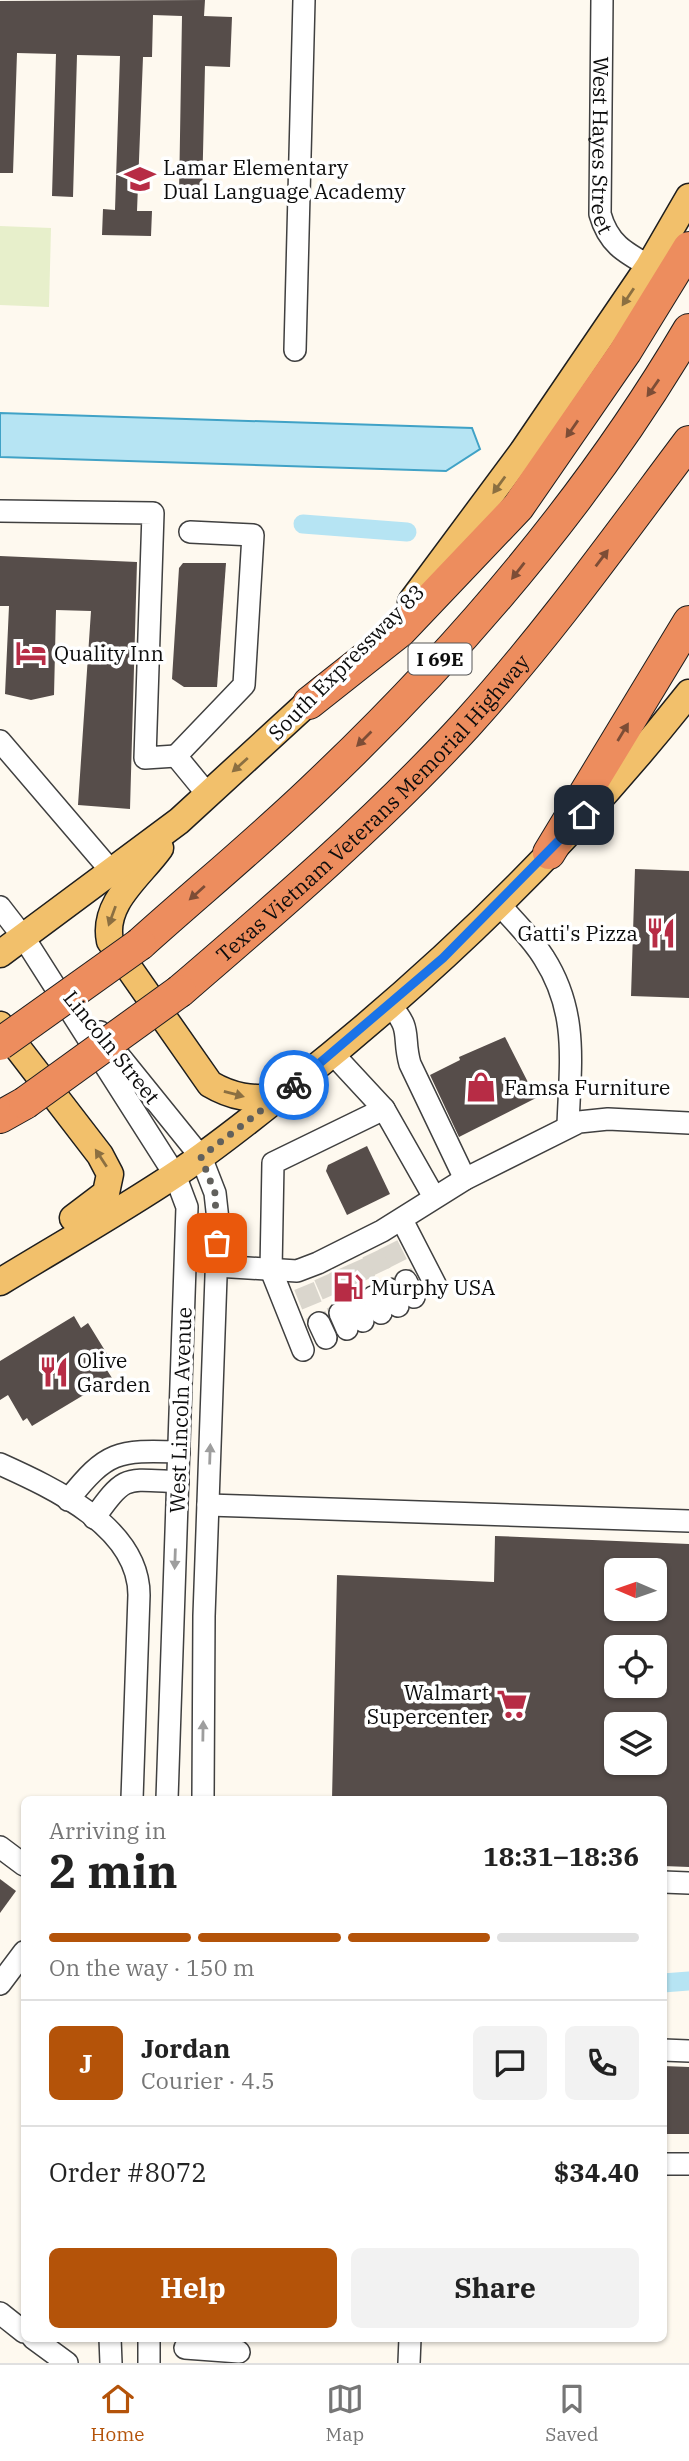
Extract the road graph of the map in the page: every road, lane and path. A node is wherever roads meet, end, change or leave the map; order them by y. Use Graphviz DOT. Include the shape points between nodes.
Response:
graph roads {
  1 [pos="304,0"];
  2 [pos="602,0"];
  3 [pos="689,197"];
  4 [pos="689,248"];
  5 [pos="649,266"];
  6 [pos="689,330"];
  7 [pos="295,350"];
  8 [pos="689,442"];
  9 [pos="0,511"];
  10 [pos="190,532"];
  11 [pos="689,622"];
  12 [pos="689,693"];
  13 [pos="309,703"];
  14 [pos="0,741"];
  15 [pos="176,756"];
  16 [pos="208,795"];
  17 [pos="179,821"];
  18 [pos="549,853"];
  19 [pos="112,872"];
  20 [pos="499,904"];
  21 [pos="0,907"];
  22 [pos="24,938"];
  23 [pos="0,954"];
  24 [pos="390,1005"];
  25 [pos="0,1025"];
  26 [pos="0,1044"];
  27 [pos="333,1054"];
  28 [pos="278,1097"];
  29 [pos="384,1109"];
  30 [pos="12,1110"];
  31 [pos="689,1123"];
  32 [pos="568,1126"];
  33 [pos="201,1157"];
  34 [pos="175,1175"];
  35 [pos="465,1179"];
  36 [pos="434,1197"];
  37 [pos="402,1220"];
  38 [pos="0,1263"];
  39 [pos="216,1266"];
  40 [pos="271,1270"];
  41 [pos="0,1282"];
  42 [pos="436,1286"];
  43 [pos="303,1350"];
  44 [pos="179,1452"];
  45 [pos="0,1464"];
  46 [pos="178,1482"];
  47 [pos="68,1500"];
  48 [pos="208,1505"];
  49 [pos="94,1518"];
  50 [pos="689,1521"];
  51 [pos="132,1796"];
  52 [pos="167,1796"];
  53 [pos="202,1796"];
  54 [pos="0,1847"];
  55 [pos="21,1863"];
  56 [pos="667,1882"];
  57 [pos="689,1883"];
  58 [pos="21,1956"];
  59 [pos="0,1984"];
  60 [pos="667,2050"];
  61 [pos="689,2051"];
  62 [pos="667,2164"];
  63 [pos="689,2164"];
  64 [pos="0,2313"];
  65 [pos="21,2330"];
  66 [pos="38,2342"];
  67 [pos="110,2342"];
  68 [pos="149,2342"];
  69 [pos="410,2342"];
  70 [pos="185,2350"];
  71 [pos="239,2352"];
  72 [pos="66,2363"];
  73 [pos="111,2363"];
  74 [pos="149,2363"];
  75 [pos="409,2363"];
  1 -- 7 [label="street"];
  2 -- 5 [label="street, West Hayes Street" via="600,214 613,243"];
  3 -- 5 [label="main road, South Expressway 83"];
  4 -- 13 [label="highway, one-way" via="625,352 518,507 400,631"];
  5 -- 13 [label="main road, South Expressway 83, one-way" via="502,481 412,600"];
  6 -- 26 [label="highway, I 69E, one-way, bridge" via="587,482 493,600 413,689 318,786 140,944"];
  30 -- 8 [label="highway, Texas Vietnam Veterans Memorial Highway / I 69E, one-way, bridge" via="180,991 396,799 549,629"];
  9 -- 15 [label="street" via="153,513 145,758"];
  10 -- 15 [label="street" via="253,535 244,685"];
  18 -- 11 [label="highway, one-way"];
  12 -- 18 [label="main road"];
  13 -- 16 [label="main road, South Expressway 83, one-way"];
  14 -- 19 [label="street"];
  15 -- 16 [label="street"];
  16 -- 17 [label="main road, South Expressway 83"];
  17 -- 19 [label="main road, South Expressway 83"];
  17 -- 28 [label="main road, one-way" via="121,895 109,918 110,941 210,1084 239,1097"];
  18 -- 20 [label="main road"];
  19 -- 22 [label="main road, South Expressway 83"];
  20 -- 24 [label="main road"];
  20 -- 32 [label="street" via="543,955 562,989 571,1038"];
  21 -- 22 [label="street, West Lincoln Avenue"];
  22 -- 23 [label="main road, South Expressway 83"];
  22 -- 33 [label="street, Lincoln Street"];
  22 -- 34 [label="street, West Lincoln Avenue"];
  24 -- 27 [label="main road"];
  24 -- 35 [label="street" via="408,1034 410,1064"];
  38 -- 25 [label="main road, one-way" via="92,1206 110,1182 100,1155"];
  27 -- 28 [label="main road"];
  27 -- 29 [label="street"];
  28 -- 33 [label="main road"];
  29 -- 36 [label="street"];
  29 -- 40 [label="street" via="273,1163"];
  31 -- 32 [label="street" via="608,1119"];
  32 -- 35 [label="street"];
  33 -- 34 [label="main road"];
  33 -- 39 [label="street, West Lincoln Avenue" via="215,1193"];
  34 -- 41 [label="main road"];
  34 -- 44 [label="street, West Lincoln Avenue" via="187,1207"];
  35 -- 36 [label="street"];
  36 -- 37 [label="street"];
  37 -- 40 [label="street" via="353,1254 301,1278"];
  37 -- 42 [label="street"];
  39 -- 40 [label="street"];
  48 -- 39 [label="street, West Lincoln Avenue, one-way"];
  40 -- 43 [label="street"];
  44 -- 46 [label="street, West Lincoln Avenue"];
  44 -- 47 [label="street" via="135,1451 111,1457 94,1468"];
  45 -- 47 [label="street"];
  46 -- 49 [label="street" via="124,1481"];
  46 -- 52 [label="street, West Lincoln Avenue, one-way"];
  47 -- 49 [label="street"];
  48 -- 50 [label="street"];
  53 -- 48 [label="street, West Lincoln Avenue, one-way"];
  49 -- 51 [label="street" via="127,1552 139,1582"];
  54 -- 55 [label="street"];
  56 -- 57 [label="street"];
  58 -- 59 [label="street"];
  60 -- 61 [label="street"];
  62 -- 63 [label="street"];
  64 -- 65 [label="street"];
  66 -- 72 [label="street"];
  67 -- 73 [label="street"];
  68 -- 74 [label="street"];
  69 -- 75 [label="street"];
  70 -- 71 [label="street"];
}
